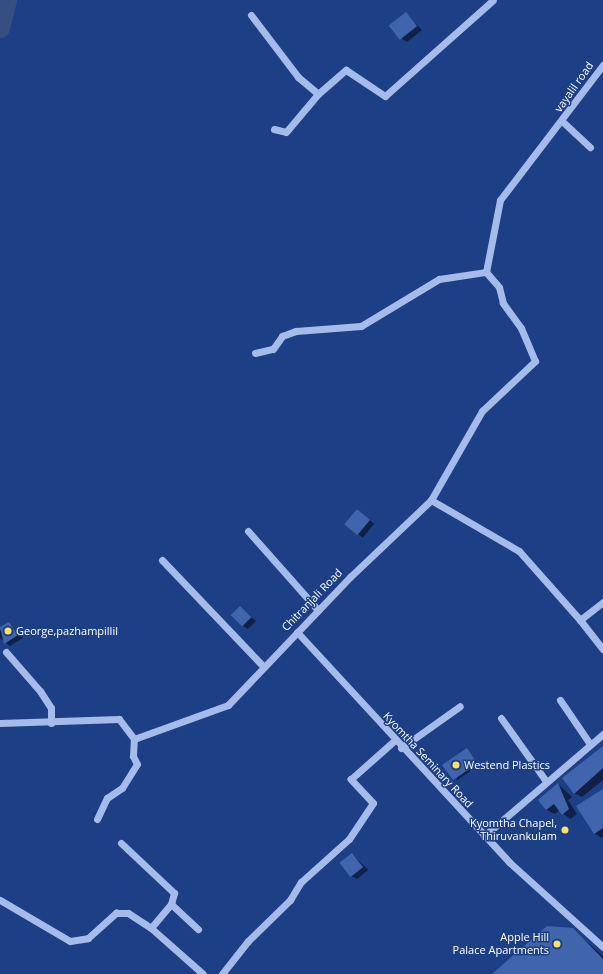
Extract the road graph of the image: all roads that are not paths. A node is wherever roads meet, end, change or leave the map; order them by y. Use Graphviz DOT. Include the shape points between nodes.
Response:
graph roads {
  1 [pos="493,0"];
  2 [pos="250,15"];
  3 [pos="603,65"];
  4 [pos="318,94"];
  5 [pos="563,122"];
  6 [pos="274,129"];
  7 [pos="590,147"];
  8 [pos="486,272"];
  9 [pos="255,353"];
  10 [pos="431,500"];
  11 [pos="248,531"];
  12 [pos="162,560"];
  13 [pos="603,602"];
  14 [pos="318,610"];
  15 [pos="580,620"];
  16 [pos="297,632"];
  17 [pos="603,649"];
  18 [pos="6,652"];
  19 [pos="263,666"];
  20 [pos="560,700"];
  21 [pos="460,706"];
  22 [pos="502,718"];
  23 [pos="51,722"];
  24 [pos="0,723"];
  25 [pos="603,734"];
  26 [pos="134,738"];
  27 [pos="394,741"];
  28 [pos="590,744"];
  29 [pos="401,748"];
  30 [pos="546,780"];
  31 [pos="97,819"];
  32 [pos="484,836"];
  33 [pos="121,844"];
  34 [pos="0,900"];
  35 [pos="171,904"];
  36 [pos="152,928"];
  37 [pos="198,929"];
  38 [pos="603,935"];
  39 [pos="601,945"];
  40 [pos="203,974"];
  41 [pos="222,974"];
  1 -- 4 [label="street" via="385,96 346,70"];
  2 -- 4 [label="street" via="298,77"];
  3 -- 5 [label="street, vayalil road"];
  4 -- 6 [label="street" via="286,132"];
  5 -- 7 [label="street"];
  5 -- 8 [label="street, vayalil road" via="530,158 500,200"];
  8 -- 9 [label="street" via="439,279 361,326 296,332 282,336 273,349"];
  8 -- 10 [label="street, Chitranjali Road" via="499,287 503,303 521,328 535,361 482,411"];
  10 -- 14 [label="street, Chitranjali Road"];
  10 -- 15 [label="street" via="519,551"];
  11 -- 14 [label="street"];
  12 -- 19 [label="street"];
  13 -- 15 [label="street"];
  14 -- 16 [label="street, Chitranjali Road"];
  15 -- 17 [label="street"];
  16 -- 19 [label="street, Chitranjali Road"];
  16 -- 27 [label="street, Kyomtha Seminary Road"];
  18 -- 23 [label="street" via="40,691 51,708"];
  19 -- 26 [label="street, Chitranjali Road" via="228,705"];
  20 -- 28 [label="street"];
  21 -- 29 [label="street"];
  22 -- 30 [label="street"];
  23 -- 24 [label="street"];
  23 -- 26 [label="street" via="119,719"];
  25 -- 28 [label="street"];
  26 -- 31 [label="street" via="133,756 137,764 122,788 107,798"];
  27 -- 29 [label="street, Kyomtha Seminary Road"];
  27 -- 41 [label="street" via="352,779 373,803 348,839 301,882 290,900 248,941"];
  28 -- 30 [label="street"];
  29 -- 32 [label="street, Kyomtha Seminary Road"];
  30 -- 32 [label="street"];
  32 -- 39 [label="street, Kyomtha Seminary Road"];
  33 -- 35 [label="street" via="174,893"];
  34 -- 36 [label="street" via="39,920 70,941 88,938 116,913 128,913"];
  35 -- 36 [label="street"];
  35 -- 37 [label="street"];
  36 -- 40 [label="street"];
  38 -- 39 [label="street"];
}
